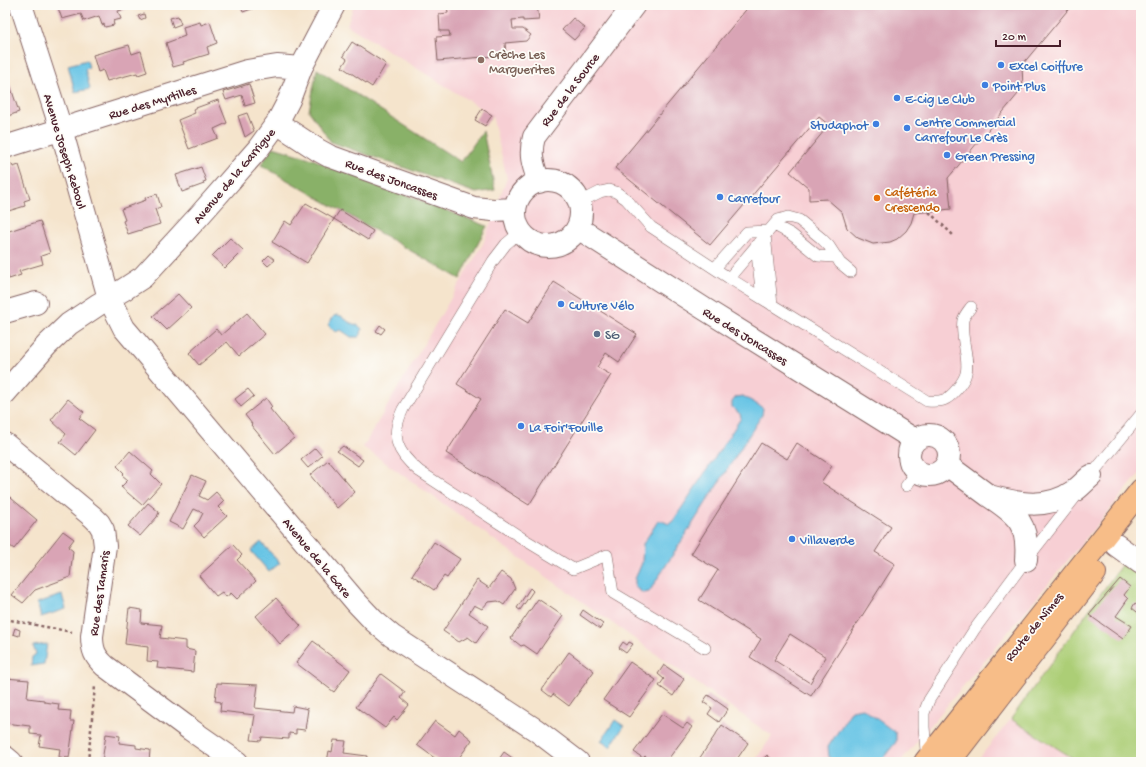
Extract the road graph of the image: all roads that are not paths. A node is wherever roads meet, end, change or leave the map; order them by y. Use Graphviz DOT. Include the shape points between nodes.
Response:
graph roads {
  1 [pos="21,5"];
  2 [pos="334,5"];
  3 [pos="634,5"];
  4 [pos="301,68"];
  5 [pos="277,123"];
  6 [pos="61,129"];
  7 [pos="5,147"];
  8 [pos="539,182"];
  9 [pos="580,202"];
  10 [pos="515,210"];
  11 [pos="578,228"];
  12 [pos="769,230"];
  13 [pos="520,232"];
  14 [pos="756,245"];
  15 [pos="836,257"];
  16 [pos="715,268"];
  17 [pos="851,272"];
  18 [pos="729,278"];
  19 [pos="109,298"];
  20 [pos="762,298"];
  21 [pos="36,303"];
  22 [pos="772,305"];
  23 [pos="971,307"];
  24 [pos="5,312"];
  25 [pos="5,393"];
  26 [pos="1141,414"];
  27 [pos="915,440"];
  28 [pos="5,444"];
  29 [pos="947,465"];
  30 [pos="1090,476"];
  31 [pos="1141,490"];
  32 [pos="989,496"];
  33 [pos="1141,514"];
  34 [pos="1116,545"];
  35 [pos="1026,560"];
  36 [pos="1141,563"];
  37 [pos="705,648"];
  38 [pos="5,757"];
  39 [pos="926,760"];
  40 [pos="11,762"];
  41 [pos="237,762"];
  42 [pos="578,762"];
  43 [pos="949,762"];
  1 -- 6 [label="street, Avenue Joseph Reboul"];
  2 -- 4 [label="street, Avenue de la Garrigue"];
  3 -- 8 [label="street, Rue de la Source" via="534,137 532,159"];
  4 -- 5 [label="street, Avenue de la Garrigue"];
  4 -- 6 [label="street, Rue des Myrtilles" via="276,66 247,72"];
  5 -- 10 [label="street, Rue des Joncasses" via="329,156 474,208"];
  5 -- 19 [label="street, Avenue de la Garrigue" via="258,149 143,277"];
  6 -- 7 [label="street, Rue des Myrtilles"];
  6 -- 19 [label="street, Avenue Joseph Reboul"];
  8 -- 9 [label="street" via="559,182 575,193"];
  8 -- 10 [label="street" via="523,192"];
  9 -- 11 [label="street"];
  9 -- 16 [label="lane" via="600,192 616,192 626,199 651,227"];
  10 -- 13 [label="street"];
  11 -- 13 [label="street" via="573,237 565,242 547,247 527,240"];
  11 -- 27 [label="street, Rue des Joncasses"];
  12 -- 14 [label="lane"];
  12 -- 15 [label="lane" via="791,234 818,256"];
  12 -- 15 [label="lane" via="778,220 788,217 799,220 822,238"];
  12 -- 16 [label="lane" via="747,232"];
  12 -- 22 [label="lane"];
  13 -- 37 [label="lane" via="506,244 493,261 403,409 396,429 398,448 403,457 419,471 573,569 607,555 613,593"];
  14 -- 18 [label="lane"];
  14 -- 20 [label="lane"];
  15 -- 17 [label="lane"];
  16 -- 18 [label="lane"];
  18 -- 20 [label="lane"];
  19 -- 25 [label="street, Avenue de la Garrigue" via="70,324 47,345"];
  19 -- 42 [label="street, Avenue de la Gare" via="124,328 374,621 392,636 536,730"];
  20 -- 22 [label="lane"];
  21 -- 24 [label="street"];
  22 -- 23 [label="lane" via="927,401 939,402 950,397 966,373 962,329 964,318"];
  26 -- 30 [label="lane"];
  27 -- 29 [label="street" via="926,434 938,436 949,452"];
  27 -- 29 [label="street" via="911,444 908,456 912,479 923,474 937,474"];
  28 -- 41 [label="street, Rue des Tamaris" via="93,517 103,530 105,546 92,636 94,653 98,659"];
  29 -- 32 [label="street"];
  30 -- 32 [label="street" via="1074,491 1057,500 1038,505 1015,503"];
  30 -- 35 [label="lane"];
  31 -- 39 [label="main road, Route de Nîmes"];
  32 -- 35 [label="street" via="1019,519 1027,544"];
  33 -- 34 [label="main road, Route de Nîmes"];
  34 -- 36 [label="street"];
  34 -- 43 [label="main road, Route de Nîmes"];
  35 -- 39 [label="lane" via="974,630 929,700 924,713"];
  38 -- 40 [label="street"];
}
